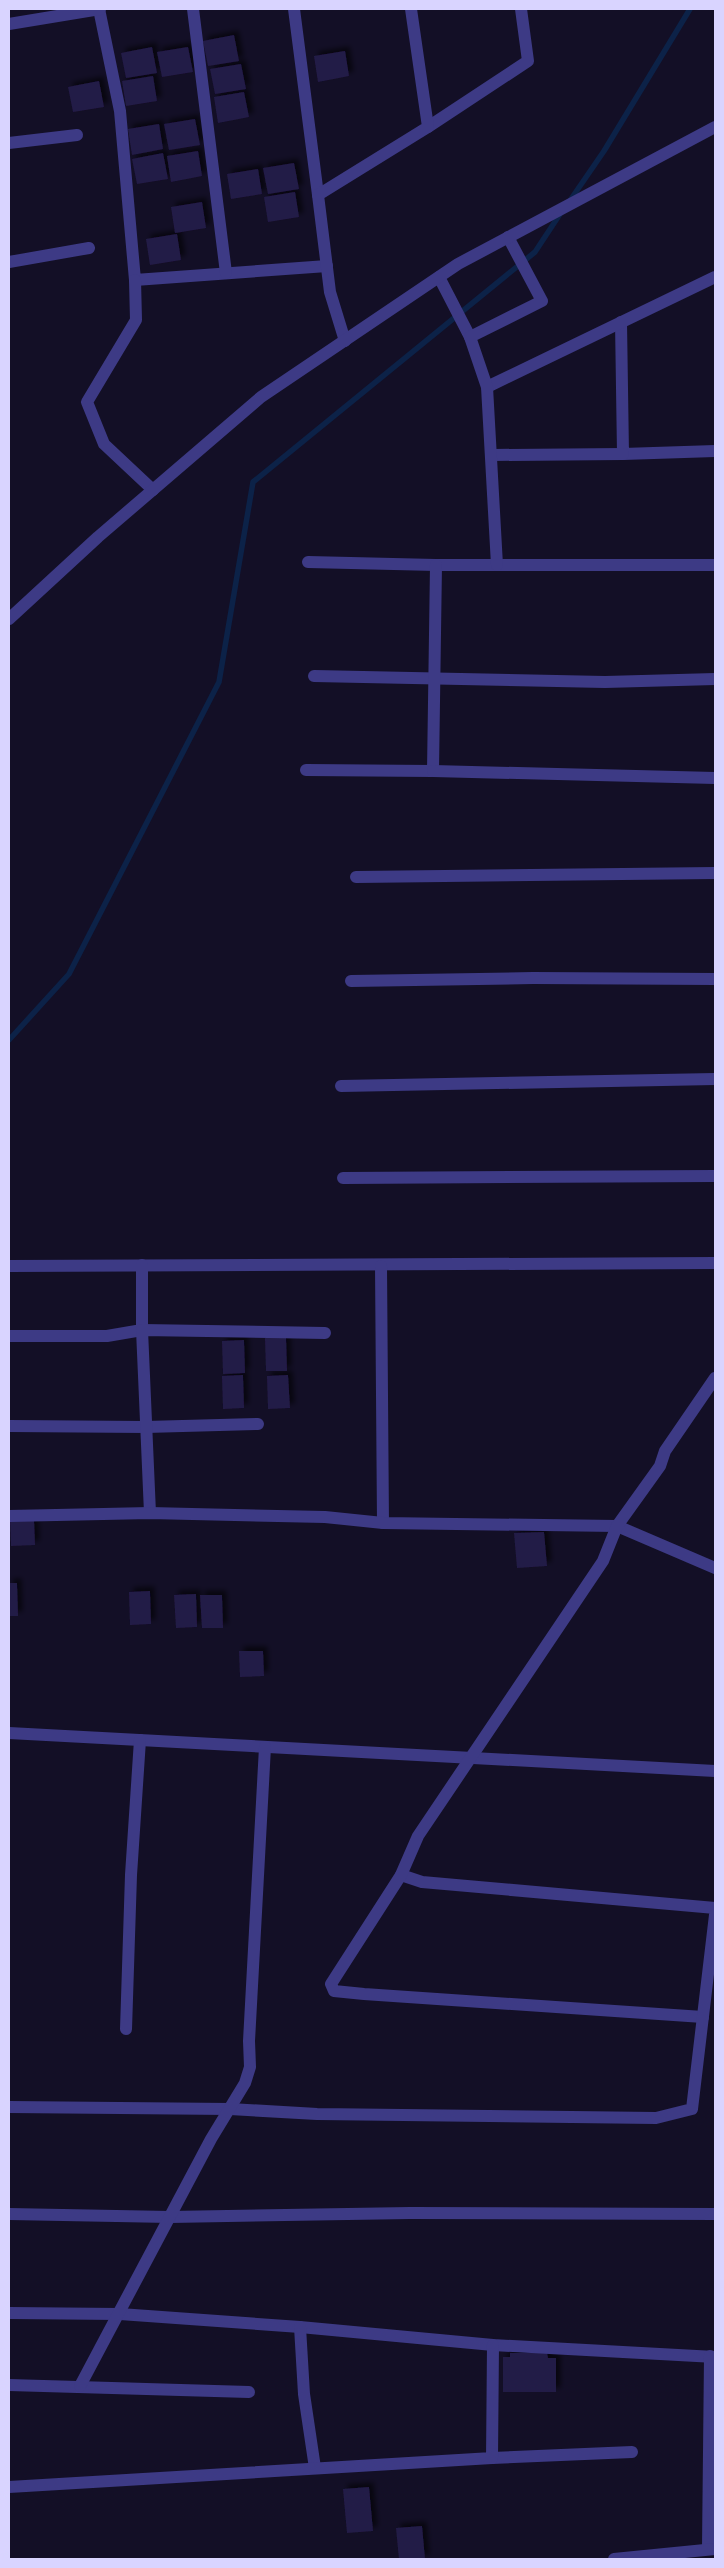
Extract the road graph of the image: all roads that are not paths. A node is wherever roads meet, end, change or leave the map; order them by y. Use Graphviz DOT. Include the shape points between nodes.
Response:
graph roads {
  1 [pos="99,9"];
  2 [pos="193,9"];
  3 [pos="294,9"];
  4 [pos="411,9"];
  5 [pos="521,9"];
  6 [pos="9,24"];
  7 [pos="428,127"];
  8 [pos="715,128"];
  9 [pos="76,135"];
  10 [pos="9,143"];
  11 [pos="318,195"];
  12 [pos="508,238"];
  13 [pos="89,248"];
  14 [pos="9,262"];
  15 [pos="327,266"];
  16 [pos="226,273"];
  17 [pos="439,277"];
  18 [pos="715,277"];
  19 [pos="135,280"];
  20 [pos="621,322"];
  21 [pos="467,332"];
  22 [pos="345,340"];
  23 [pos="487,387"];
  24 [pos="715,451"];
  25 [pos="622,454"];
  26 [pos="492,455"];
  27 [pos="153,490"];
  28 [pos="308,562"];
  29 [pos="436,565"];
  30 [pos="497,565"];
  31 [pos="715,565"];
  32 [pos="9,619"];
  33 [pos="314,676"];
  34 [pos="434,679"];
  35 [pos="715,679"];
  36 [pos="306,770"];
  37 [pos="433,771"];
  38 [pos="715,778"];
  39 [pos="715,873"];
  40 [pos="356,877"];
  41 [pos="715,979"];
  42 [pos="351,981"];
  43 [pos="715,1079"];
  44 [pos="340,1086"];
  45 [pos="715,1176"];
  46 [pos="343,1178"];
  47 [pos="715,1263"];
  48 [pos="142,1265"];
  49 [pos="9,1266"];
  50 [pos="382,1266"];
  51 [pos="142,1330"];
  52 [pos="325,1333"];
  53 [pos="9,1336"];
  54 [pos="715,1378"];
  55 [pos="258,1424"];
  56 [pos="9,1426"];
  57 [pos="146,1427"];
  58 [pos="150,1513"];
  59 [pos="9,1516"];
  60 [pos="383,1523"];
  61 [pos="617,1526"];
  62 [pos="715,1568"];
  63 [pos="9,1733"];
  64 [pos="140,1740"];
  65 [pos="265,1747"];
  66 [pos="470,1758"];
  67 [pos="715,1771"];
  68 [pos="401,1875"];
  69 [pos="715,1908"];
  70 [pos="715,1915"];
  71 [pos="703,2016"];
  72 [pos="126,2029"];
  73 [pos="9,2107"];
  74 [pos="230,2109"];
  75 [pos="9,2214"];
  76 [pos="715,2214"];
  77 [pos="170,2217"];
  78 [pos="9,2313"];
  79 [pos="120,2314"];
  80 [pos="300,2327"];
  81 [pos="493,2345"];
  82 [pos="713,2356"];
  83 [pos="9,2385"];
  84 [pos="80,2386"];
  85 [pos="249,2392"];
  86 [pos="632,2452"];
  87 [pos="492,2458"];
  88 [pos="315,2468"];
  89 [pos="9,2486"];
  90 [pos="712,2549"];
  91 [pos="614,2559"];
  1 -- 6 [label="street"];
  1 -- 19 [label="street" via="120,111"];
  2 -- 16 [label="street"];
  3 -- 11 [label="street"];
  4 -- 7 [label="street"];
  5 -- 7 [label="street" via="528,61"];
  7 -- 11 [label="street"];
  8 -- 12 [label="street"];
  9 -- 10 [label="street"];
  11 -- 15 [label="street"];
  12 -- 17 [label="street"];
  12 -- 21 [label="street" via="542,301"];
  13 -- 14 [label="street"];
  15 -- 16 [label="street"];
  15 -- 22 [label="street" via="330,292"];
  16 -- 19 [label="street"];
  17 -- 21 [label="street"];
  17 -- 22 [label="street"];
  18 -- 20 [label="street"];
  19 -- 27 [label="street" via="136,320 87,402 104,444"];
  20 -- 23 [label="street"];
  20 -- 25 [label="street"];
  21 -- 23 [label="street"];
  22 -- 27 [label="street" via="261,397"];
  23 -- 26 [label="street"];
  24 -- 25 [label="street"];
  25 -- 26 [label="street"];
  26 -- 30 [label="street"];
  27 -- 32 [label="street"];
  28 -- 29 [label="street"];
  29 -- 30 [label="street"];
  29 -- 34 [label="street"];
  30 -- 31 [label="street"];
  33 -- 34 [label="street"];
  34 -- 35 [label="street" via="606,682"];
  34 -- 37 [label="street"];
  36 -- 37 [label="street"];
  37 -- 38 [label="street"];
  39 -- 40 [label="street"];
  41 -- 42 [label="street"];
  43 -- 44 [label="street"];
  45 -- 46 [label="street"];
  47 -- 50 [label="street"];
  48 -- 49 [label="street"];
  48 -- 50 [label="street" via="333,1263"];
  48 -- 51 [label="street"];
  50 -- 60 [label="street"];
  51 -- 52 [label="street"];
  51 -- 53 [label="street" via="106,1336"];
  51 -- 57 [label="street"];
  54 -- 61 [label="street" via="665,1451 660,1466"];
  55 -- 57 [label="street"];
  56 -- 57 [label="street"];
  57 -- 58 [label="street"];
  58 -- 59 [label="street"];
  58 -- 60 [label="street" via="325,1517"];
  60 -- 61 [label="street"];
  61 -- 62 [label="street"];
  61 -- 66 [label="street" via="603,1561"];
  63 -- 64 [label="street"];
  64 -- 65 [label="street"];
  64 -- 72 [label="street"];
  65 -- 66 [label="street"];
  65 -- 74 [label="street" via="250,2067"];
  66 -- 67 [label="street"];
  66 -- 68 [label="street" via="418,1836"];
  68 -- 69 [label="street" via="422,1882"];
  68 -- 71 [label="street" via="331,1984 334,1991"];
  70 -- 71 [label="street"];
  71 -- 74 [label="street" via="692,2109 656,2118 317,2114"];
  73 -- 74 [label="street"];
  74 -- 77 [label="street"];
  75 -- 77 [label="street"];
  76 -- 77 [label="street" via="410,2213"];
  77 -- 79 [label="street"];
  78 -- 79 [label="street"];
  79 -- 80 [label="street"];
  79 -- 84 [label="street"];
  80 -- 81 [label="street"];
  80 -- 88 [label="street" via="304,2394"];
  81 -- 82 [label="street"];
  81 -- 87 [label="street"];
  82 -- 90 [label="street"];
  83 -- 84 [label="street"];
  84 -- 85 [label="street"];
  86 -- 87 [label="street"];
  87 -- 88 [label="street"];
  88 -- 89 [label="street"];
  90 -- 91 [label="street"];
}
